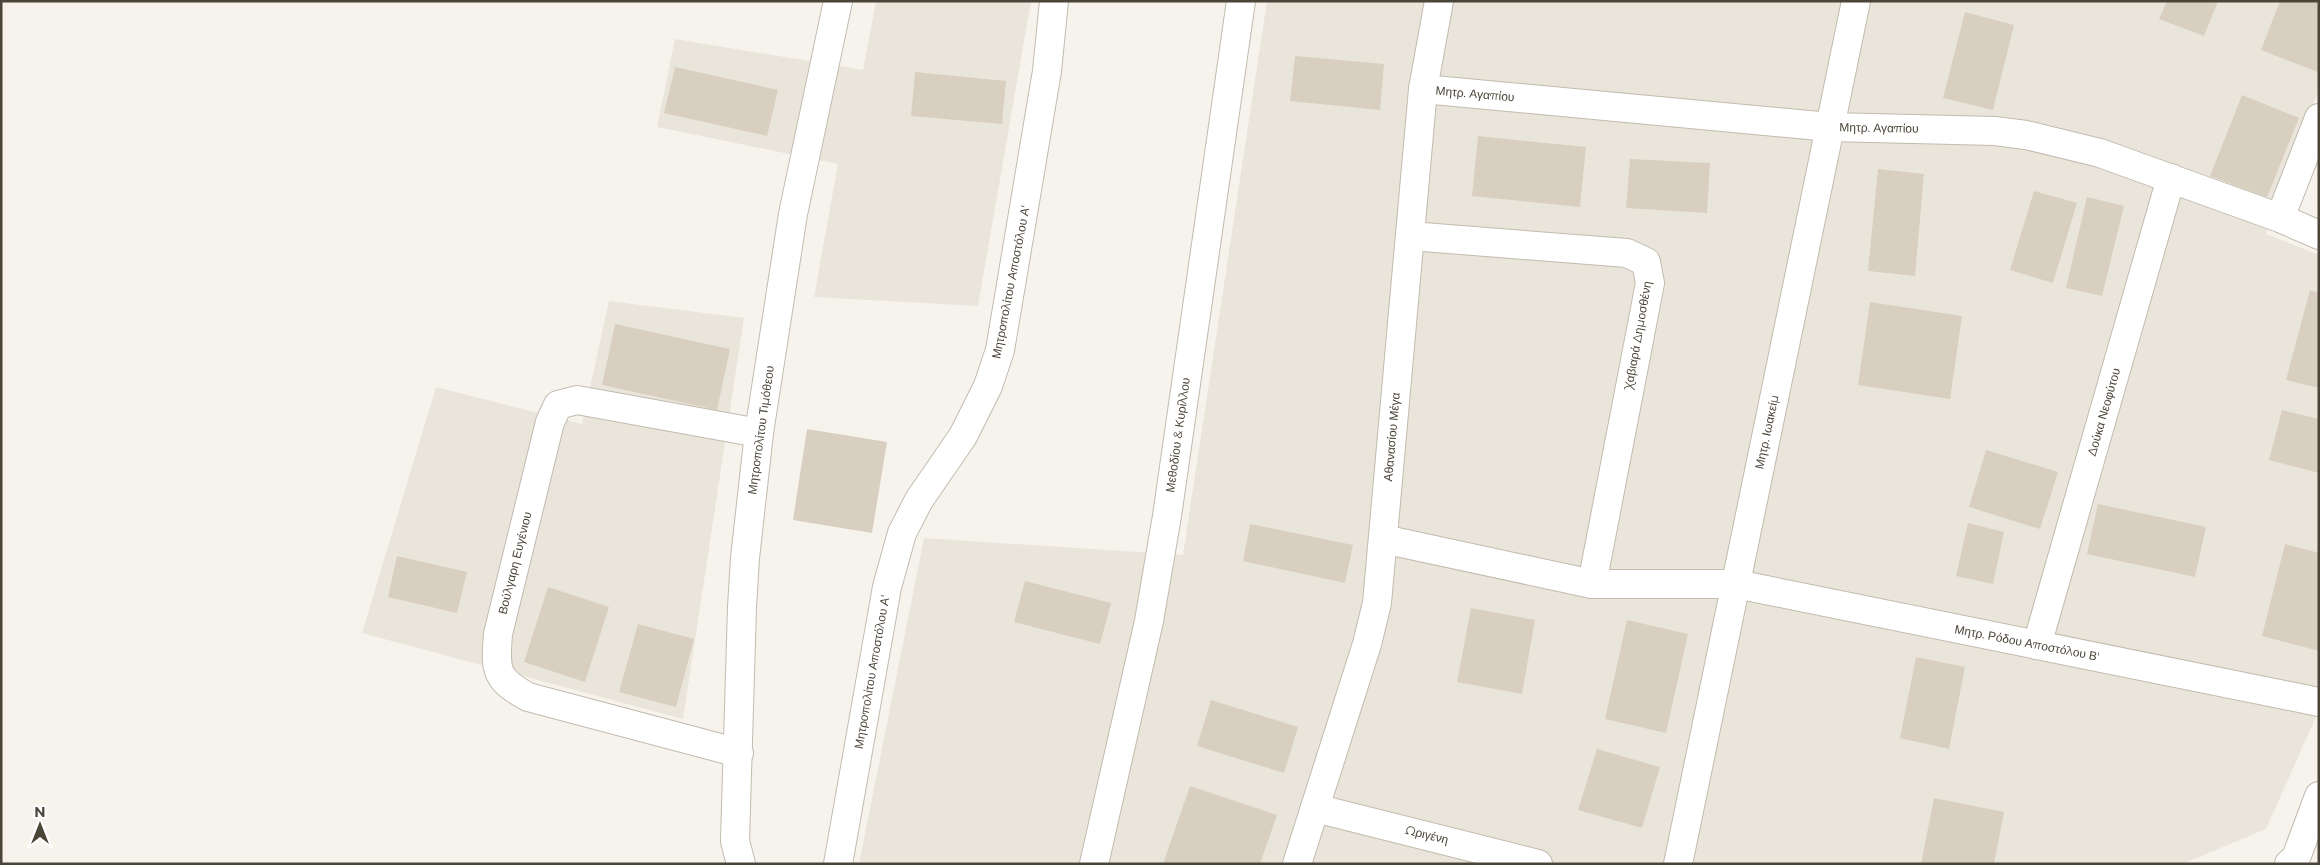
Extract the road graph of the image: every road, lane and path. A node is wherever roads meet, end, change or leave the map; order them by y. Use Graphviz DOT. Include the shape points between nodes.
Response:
graph roads {
  1 [pos="838,1"];
  2 [pos="1054,1"];
  3 [pos="1241,1"];
  4 [pos="1439,1"];
  5 [pos="1856,1"];
  6 [pos="1423,89"];
  7 [pos="2319,118"];
  8 [pos="1830,127"];
  9 [pos="2171,178"];
  10 [pos="2280,218"];
  11 [pos="2319,235"];
  12 [pos="1410,236"];
  13 [pos="760,433"];
  14 [pos="1383,539"];
  15 [pos="1592,584"];
  16 [pos="1736,584"];
  17 [pos="2037,645"];
  18 [pos="2319,702"];
  19 [pos="739,753"];
  20 [pos="2319,796"];
  21 [pos="1315,808"];
  22 [pos="741,864"];
  23 [pos="838,864"];
  24 [pos="1094,864"];
  25 [pos="1297,864"];
  26 [pos="1538,864"];
  27 [pos="1678,864"];
  28 [pos="2290,864"];
  1 -- 13 [label="street, Μητροπολίτου Τιμόθεου" via="793,214"];
  2 -- 23 [label="street, Μητροπολίτου Αποστόλου Α'" via="1047,71 1000,350 988,386 963,436 919,500 902,533 887,587"];
  3 -- 24 [label="street, Μεθοδίου & Κυρίλλου" via="1167,516 1152,602"];
  4 -- 6 [label="street, Αθανασίου Μέγα"];
  5 -- 8 [label="street, Μητρ. Ιωακείμ"];
  6 -- 8 [label="street, Μητρ. Αγαπίου"];
  6 -- 12 [label="street, Αθανασίου Μέγα"];
  7 -- 10 [label="street"];
  8 -- 9 [label="street, Μητρ. Αγαπίου" via="1994,131 2026,135 2100,152"];
  8 -- 16 [label="street, Μητρ. Ιωακείμ"];
  9 -- 10 [label="street, Μητρ. Αγαπίου"];
  9 -- 17 [label="street, Δούκα Νεοφύτου"];
  10 -- 11 [label="street, Μητρ. Αγαπίου"];
  12 -- 14 [label="street, Αθανασίου Μέγα"];
  12 -- 15 [label="street, Χαβιαρά Δημοσθένη" via="1627,253 1646,262 1650,283"];
  13 -- 19 [label="street, Μητροπολίτου Τιμόθεου" via="745,558"];
  13 -- 19 [label="street, Βούλγαρη Ευγένιου" via="577,400 558,405 550,422 498,634 496,658 504,682 528,697"];
  14 -- 15 [label="street, Μητρ. Ρόδου Αποστόλου Β'"];
  14 -- 21 [label="street, Αθανασίου Μέγα" via="1377,603 1367,644"];
  15 -- 16 [label="street, Μητρ. Ρόδου Αποστόλου Β'"];
  16 -- 17 [label="street, Μητρ. Ρόδου Αποστόλου Β'"];
  16 -- 27 [label="street, Μητρ. Ιωακείμ"];
  17 -- 18 [label="street, Μητρ. Ρόδου Αποστόλου Β'"];
  19 -- 22 [label="street, Μητροπολίτου Τιμόθεου" via="735,840"];
  20 -- 28 [label="street" via="2296,858"];
  21 -- 25 [label="street, Αθανασίου Μέγα"];
  21 -- 26 [label="street, Ωριγένη"];
}
